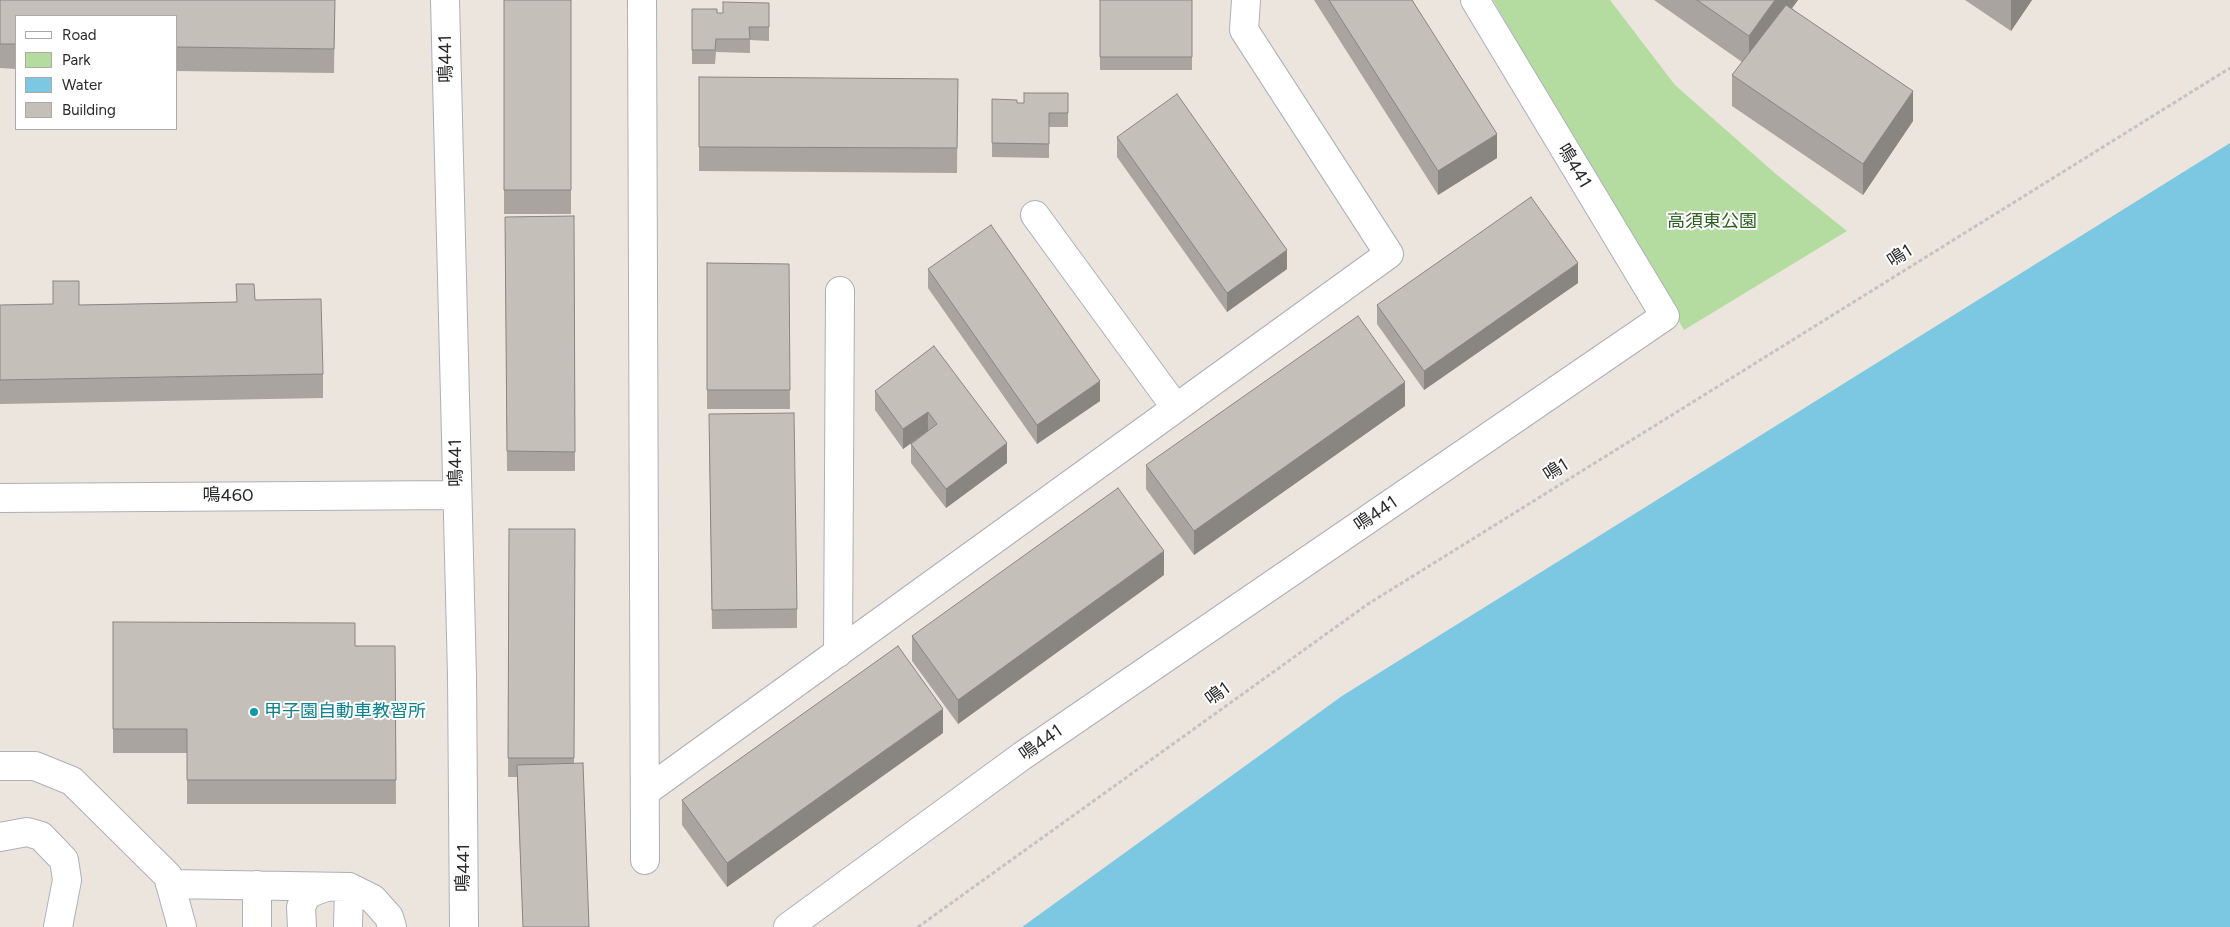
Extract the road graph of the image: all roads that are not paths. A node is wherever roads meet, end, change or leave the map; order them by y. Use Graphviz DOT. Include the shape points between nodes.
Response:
graph roads {
  1 [pos="445,0"];
  2 [pos="642,0"];
  3 [pos="1246,0"];
  4 [pos="1475,0"];
  5 [pos="1035,215"];
  6 [pos="840,291"];
  7 [pos="1176,408"];
  8 [pos="457,495"];
  9 [pos="0,498"];
  10 [pos="838,652"];
  11 [pos="0,766"];
  12 [pos="645,792"];
  13 [pos="0,837"];
  14 [pos="645,860"];
  15 [pos="170,884"];
  16 [pos="257,885"];
  17 [pos="337,887"];
  18 [pos="58,927"];
  19 [pos="182,927"];
  20 [pos="258,927"];
  21 [pos="302,927"];
  22 [pos="348,927"];
  23 [pos="392,927"];
  24 [pos="464,927"];
  25 [pos="788,927"];
  1 -- 8 [label="street, 鳴441"];
  2 -- 12 [label="street"];
  3 -- 7 [label="street" via="1244,30 1390,254"];
  4 -- 25 [label="street, 鳴441" via="1664,316 1022,756"];
  5 -- 7 [label="street"];
  6 -- 10 [label="street"];
  7 -- 10 [label="street"];
  8 -- 9 [label="street, 鳴460"];
  8 -- 24 [label="street, 鳴441"];
  10 -- 12 [label="street"];
  11 -- 15 [label="street" via="36,766 72,781 168,876"];
  12 -- 14 [label="street"];
  13 -- 18 [label="street" via="27,832 41,836 64,860 67,880"];
  15 -- 16 [label="street"];
  15 -- 19 [label="street"];
  16 -- 17 [label="street"];
  16 -- 20 [label="street"];
  17 -- 21 [label="street" via="307,894 301,907"];
  17 -- 22 [label="street"];
  17 -- 23 [label="street" via="373,899 389,917"];
}
